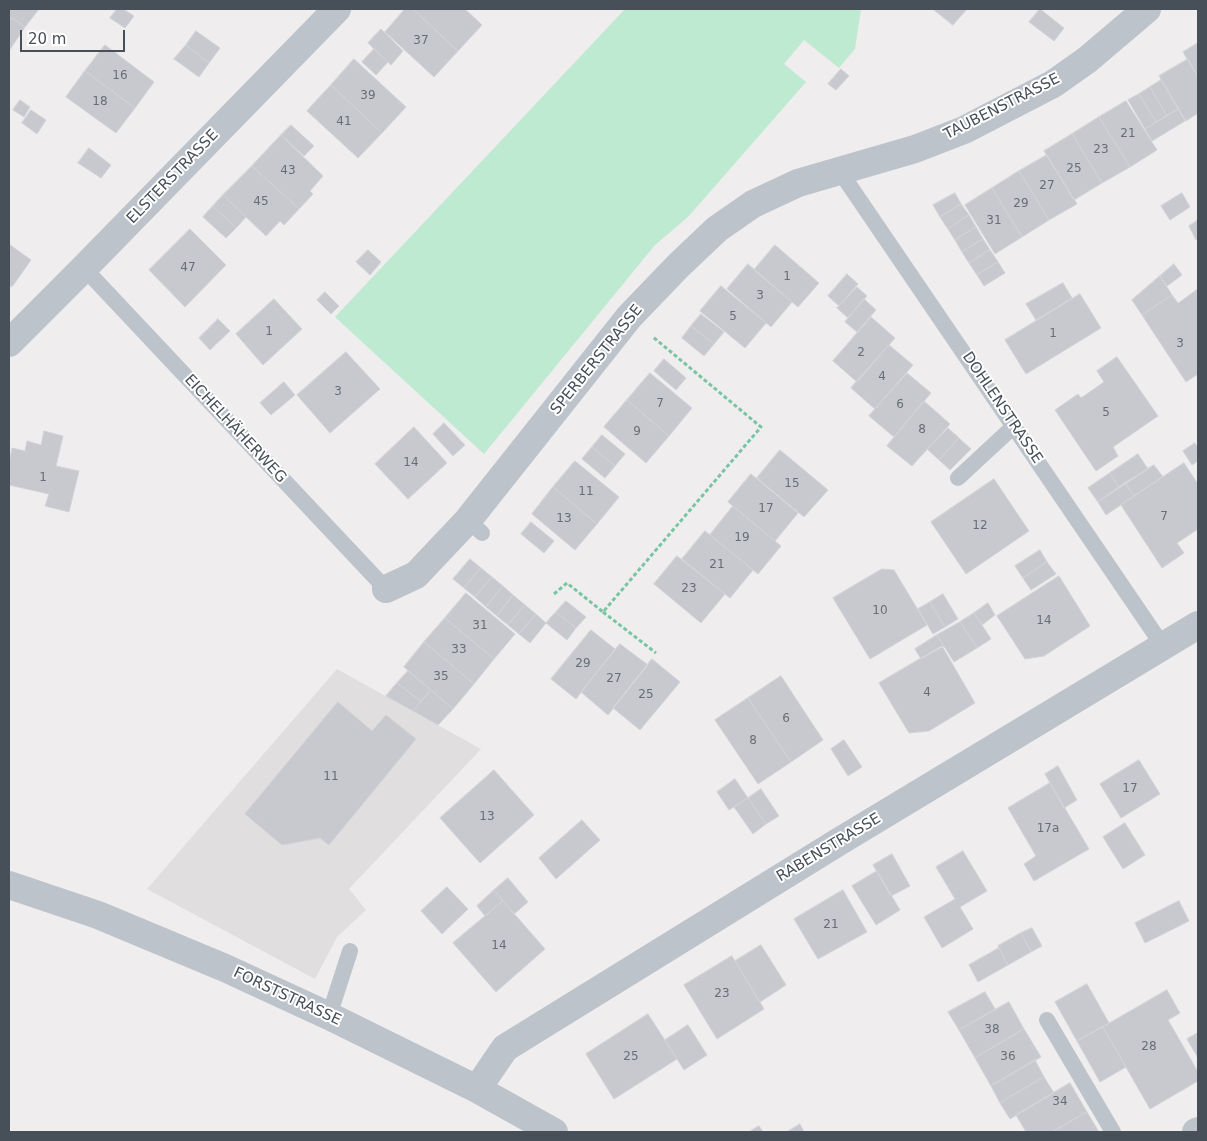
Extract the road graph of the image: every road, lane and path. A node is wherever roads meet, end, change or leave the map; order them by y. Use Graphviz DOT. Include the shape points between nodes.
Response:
graph roads {
  1 [pos="337,9"];
  2 [pos="1146,9"];
  3 [pos="839,170"];
  4 [pos="84,268"];
  5 [pos="630,317"];
  6 [pos="9,343"];
  7 [pos="1014,426"];
  8 [pos="958,478"];
  9 [pos="386,589"];
  10 [pos="554,594"];
  11 [pos="604,612"];
  12 [pos="1198,625"];
  13 [pos="1163,646"];
  14 [pos="656,654"];
  15 [pos="9,885"];
  16 [pos="350,951"];
  17 [pos="329,1016"];
  18 [pos="1047,1020"];
  19 [pos="477,1089"];
  20 [pos="554,1132"];
  21 [pos="1113,1132"];
  1 -- 4 [label="street, ELSTERSTRASSE"];
  2 -- 3 [label="street, TAUBENSTRASSE" via="1087,60 1053,84 964,130 915,149"];
  3 -- 5 [label="street, SPERBERSTRASSE" via="798,183 753,204 717,229"];
  3 -- 7 [label="lane, DOHLENSTRASSE"];
  4 -- 6 [label="street, ELSTERSTRASSE"];
  4 -- 9 [label="lane, EICHELHÄHERWEG"];
  5 -- 9 [label="street, SPERBERSTRASSE" via="475,526 416,575"];
  5 -- 11 [label="path" via="761,427"];
  7 -- 8 [label="lane"];
  7 -- 13 [label="lane, DOHLENSTRASSE"];
  10 -- 11 [label="path" via="567,583"];
  11 -- 14 [label="path"];
  12 -- 13 [label="street, RABENSTRASSE"];
  13 -- 19 [label="street, RABENSTRASSE" via="505,1048"];
  15 -- 17 [label="street, FORSTSTRASSE" via="98,915"];
  16 -- 17 [label="lane"];
  17 -- 19 [label="street, FORSTSTRASSE"];
  18 -- 21 [label="lane"];
  19 -- 20 [label="street, FORSTSTRASSE"];
}
